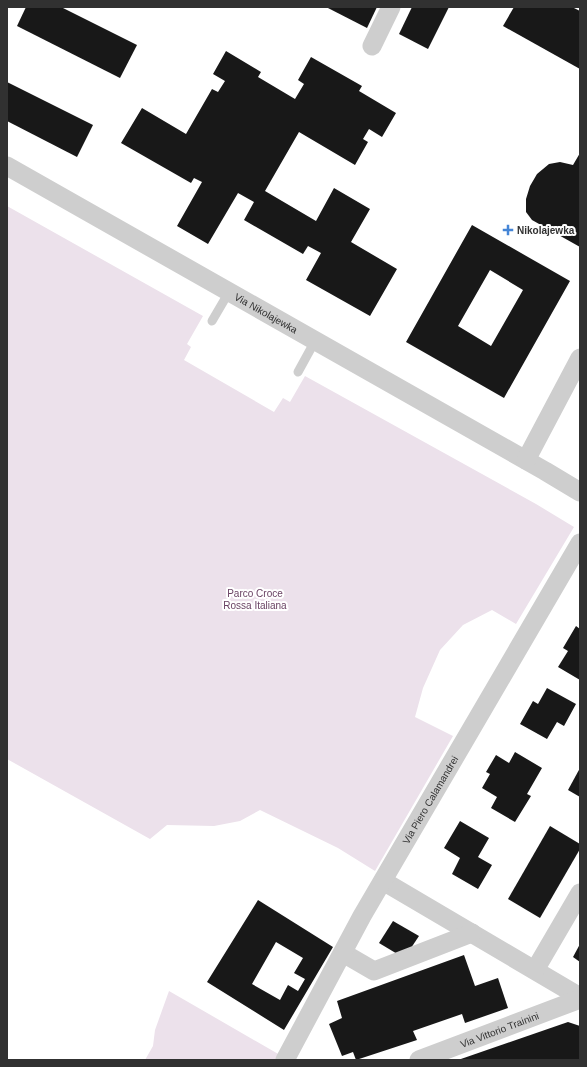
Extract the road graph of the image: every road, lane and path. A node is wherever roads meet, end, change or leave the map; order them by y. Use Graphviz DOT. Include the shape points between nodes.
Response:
graph roads {
  1 [pos="392,7"];
  2 [pos="372,46"];
  3 [pos="7,166"];
  4 [pos="229,292"];
  5 [pos="212,322"];
  6 [pos="315,341"];
  7 [pos="580,358"];
  8 [pos="298,372"];
  9 [pos="526,460"];
  10 [pos="580,492"];
  11 [pos="580,543"];
  12 [pos="383,881"];
  13 [pos="580,893"];
  14 [pos="472,933"];
  15 [pos="343,953"];
  16 [pos="535,970"];
  17 [pos="580,998"];
  18 [pos="285,1060"];
  19 [pos="419,1060"];
  1 -- 2 [label="street"];
  3 -- 4 [label="street, Via Nikolajewka"];
  4 -- 5 [label="lane"];
  4 -- 6 [label="street, Via Nikolajewka"];
  6 -- 8 [label="lane"];
  6 -- 9 [label="street, Via Nikolajewka"];
  7 -- 9 [label="street"];
  9 -- 10 [label="street, Via Nikolajewka"];
  11 -- 12 [label="street, Via Piero Calamandrei"];
  12 -- 14 [label="street, Via Vittorio Trainini"];
  12 -- 15 [label="street, Via Piero Calamandrei"];
  13 -- 16 [label="street"];
  14 -- 15 [label="street" via="374,971"];
  14 -- 16 [label="street, Via Vittorio Trainini"];
  15 -- 18 [label="street, Via Piero Calamandrei"];
  16 -- 17 [label="street, Via Vittorio Trainini"];
  17 -- 19 [label="street, Via Vittorio Trainini"];
}
